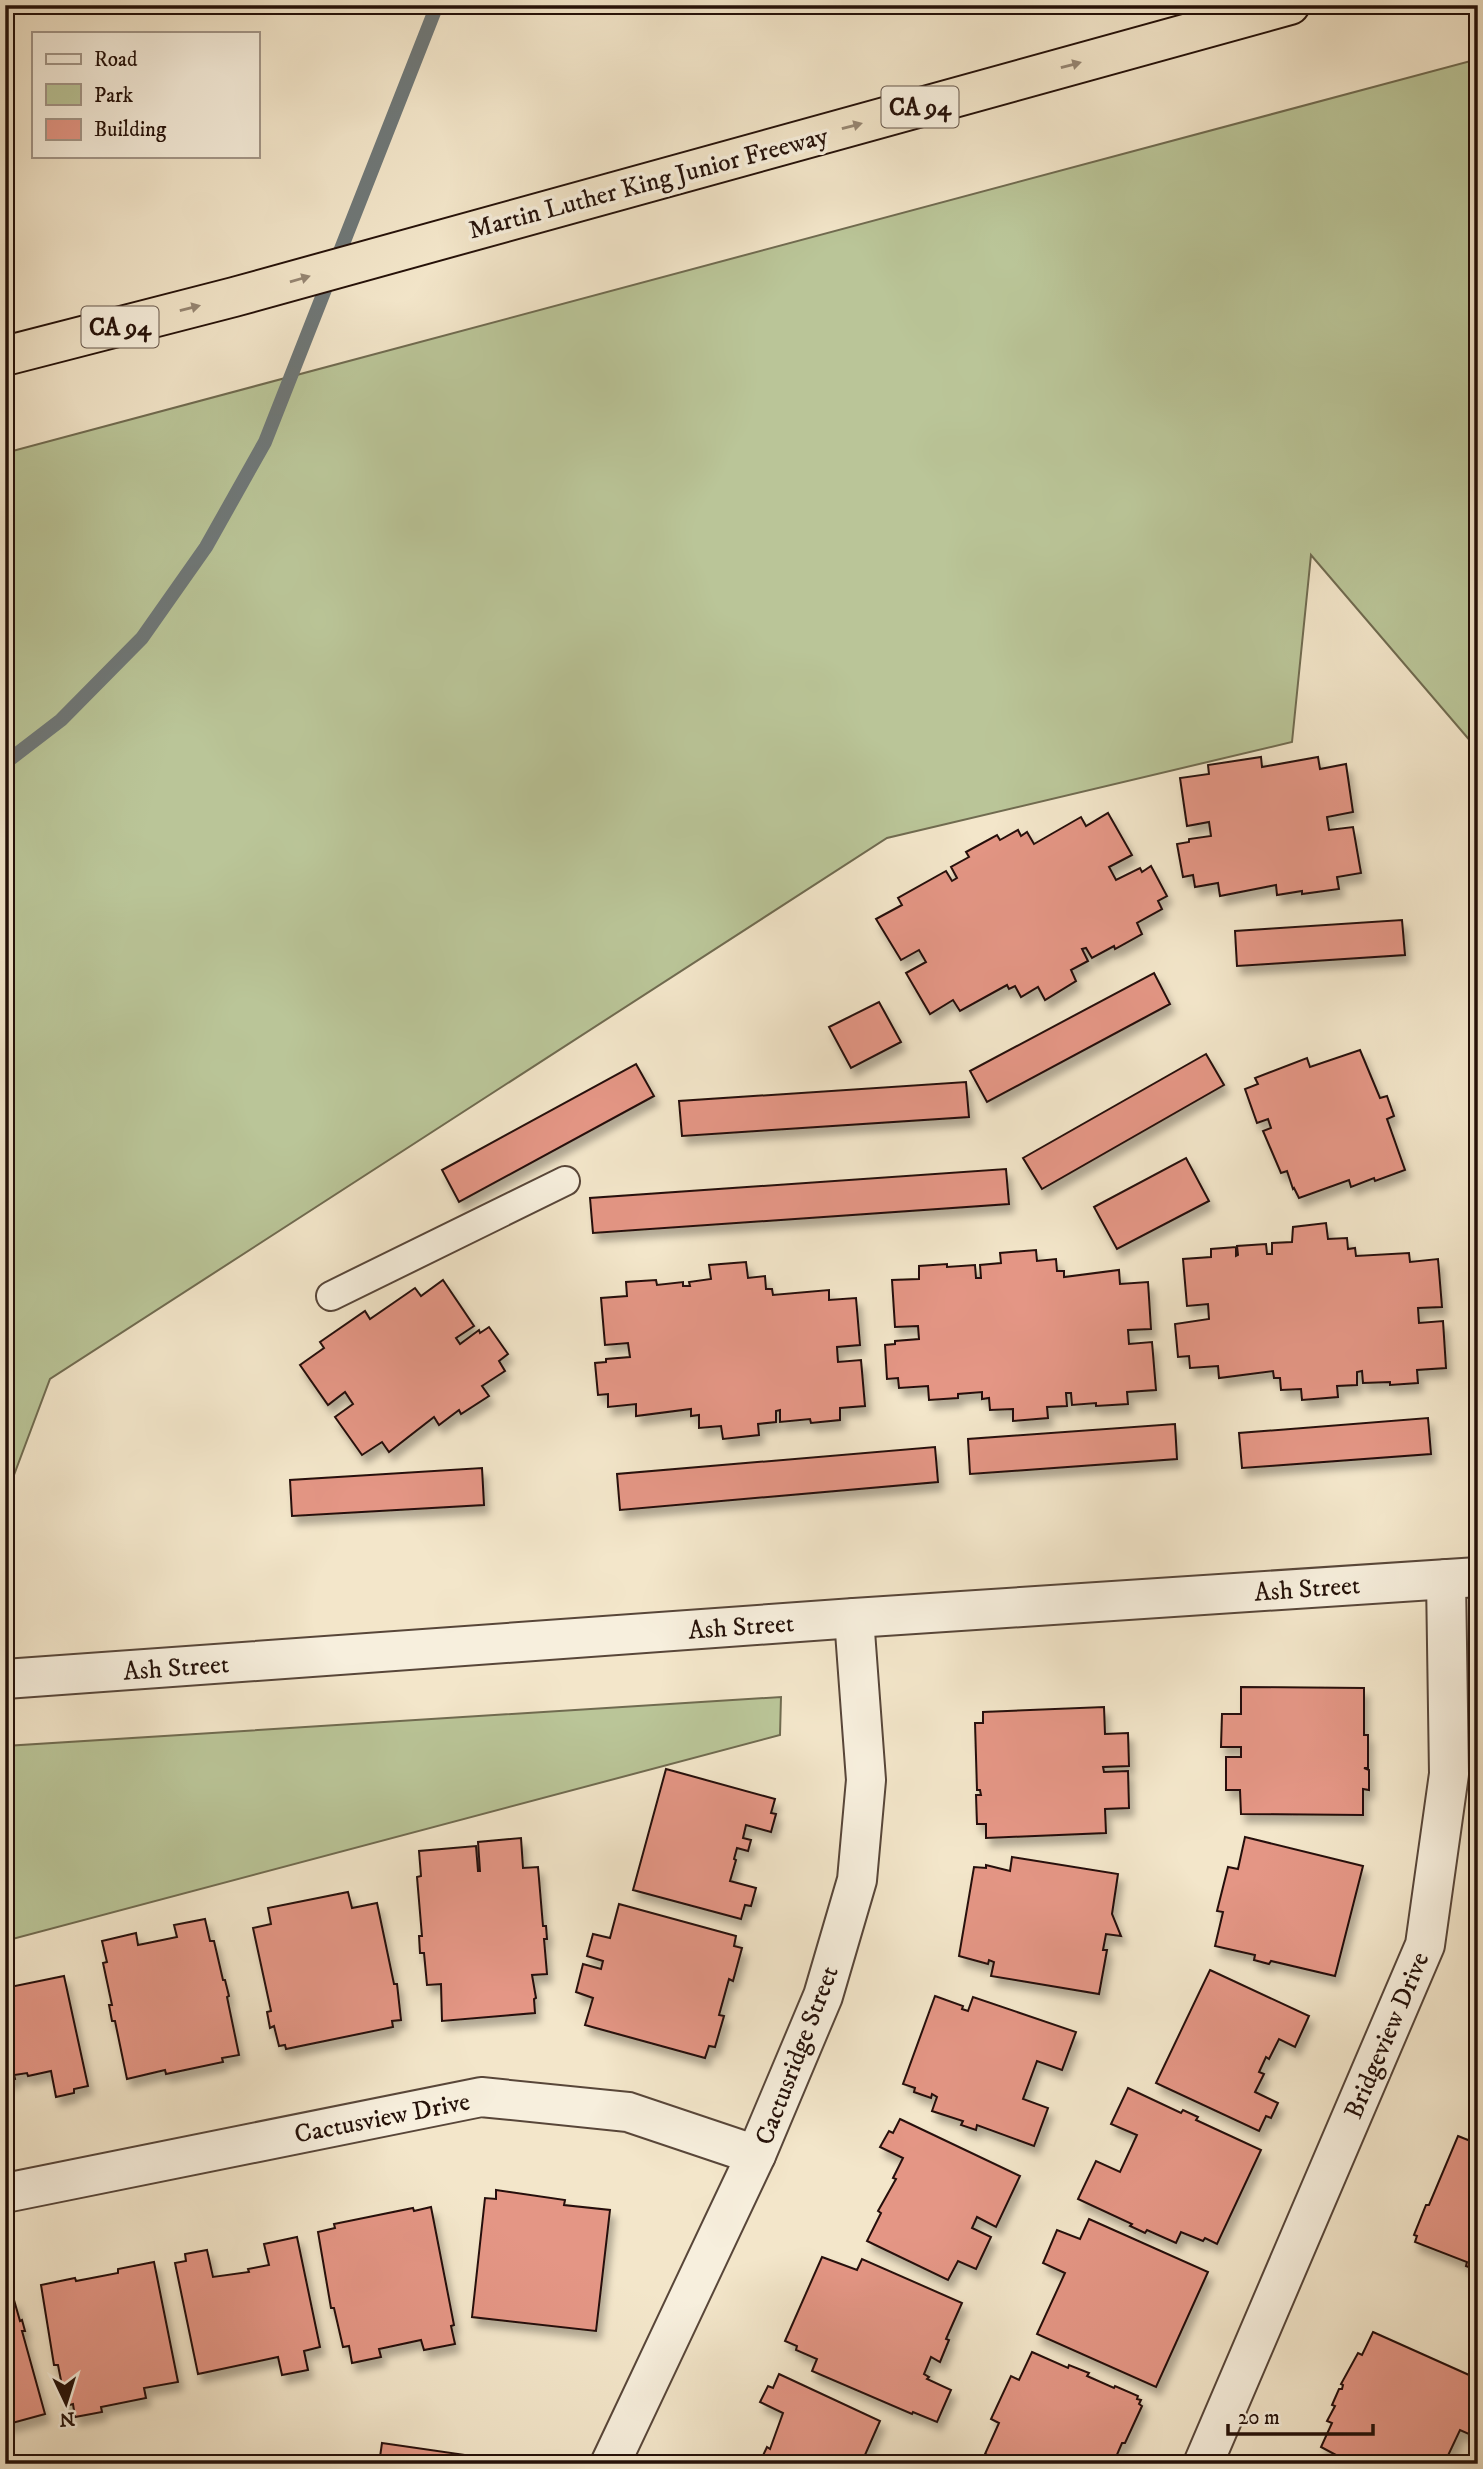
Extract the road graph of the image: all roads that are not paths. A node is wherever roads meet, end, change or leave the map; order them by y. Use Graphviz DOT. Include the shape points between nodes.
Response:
graph roads {
  1 [pos="1290,5"];
  2 [pos="5,356"];
  3 [pos="565,1181"];
  4 [pos="331,1296"];
  5 [pos="1462,1578"];
  6 [pos="854,1618"];
  7 [pos="5,1679"];
  8 [pos="757,2155"];
  9 [pos="5,2193"];
  10 [pos="610,2464"];
  11 [pos="1203,2464"];
  2 -- 1 [label="highway, Martin Luther King Junior Freeway / CA 94, one-way"];
  3 -- 4 [label="lane"];
  5 -- 6 [label="street, Ash Street"];
  5 -- 11 [label="street, Bridgeview Drive" via="1449,1774 1425,1945"];
  6 -- 7 [label="street, Ash Street"];
  6 -- 8 [label="street, Cactusridge Street" via="866,1780 857,1880 823,1996"];
  8 -- 9 [label="street, Cactusview Drive" via="628,2112 481,2097"];
  8 -- 10 [label="street, Cactusridge Street"];
}
